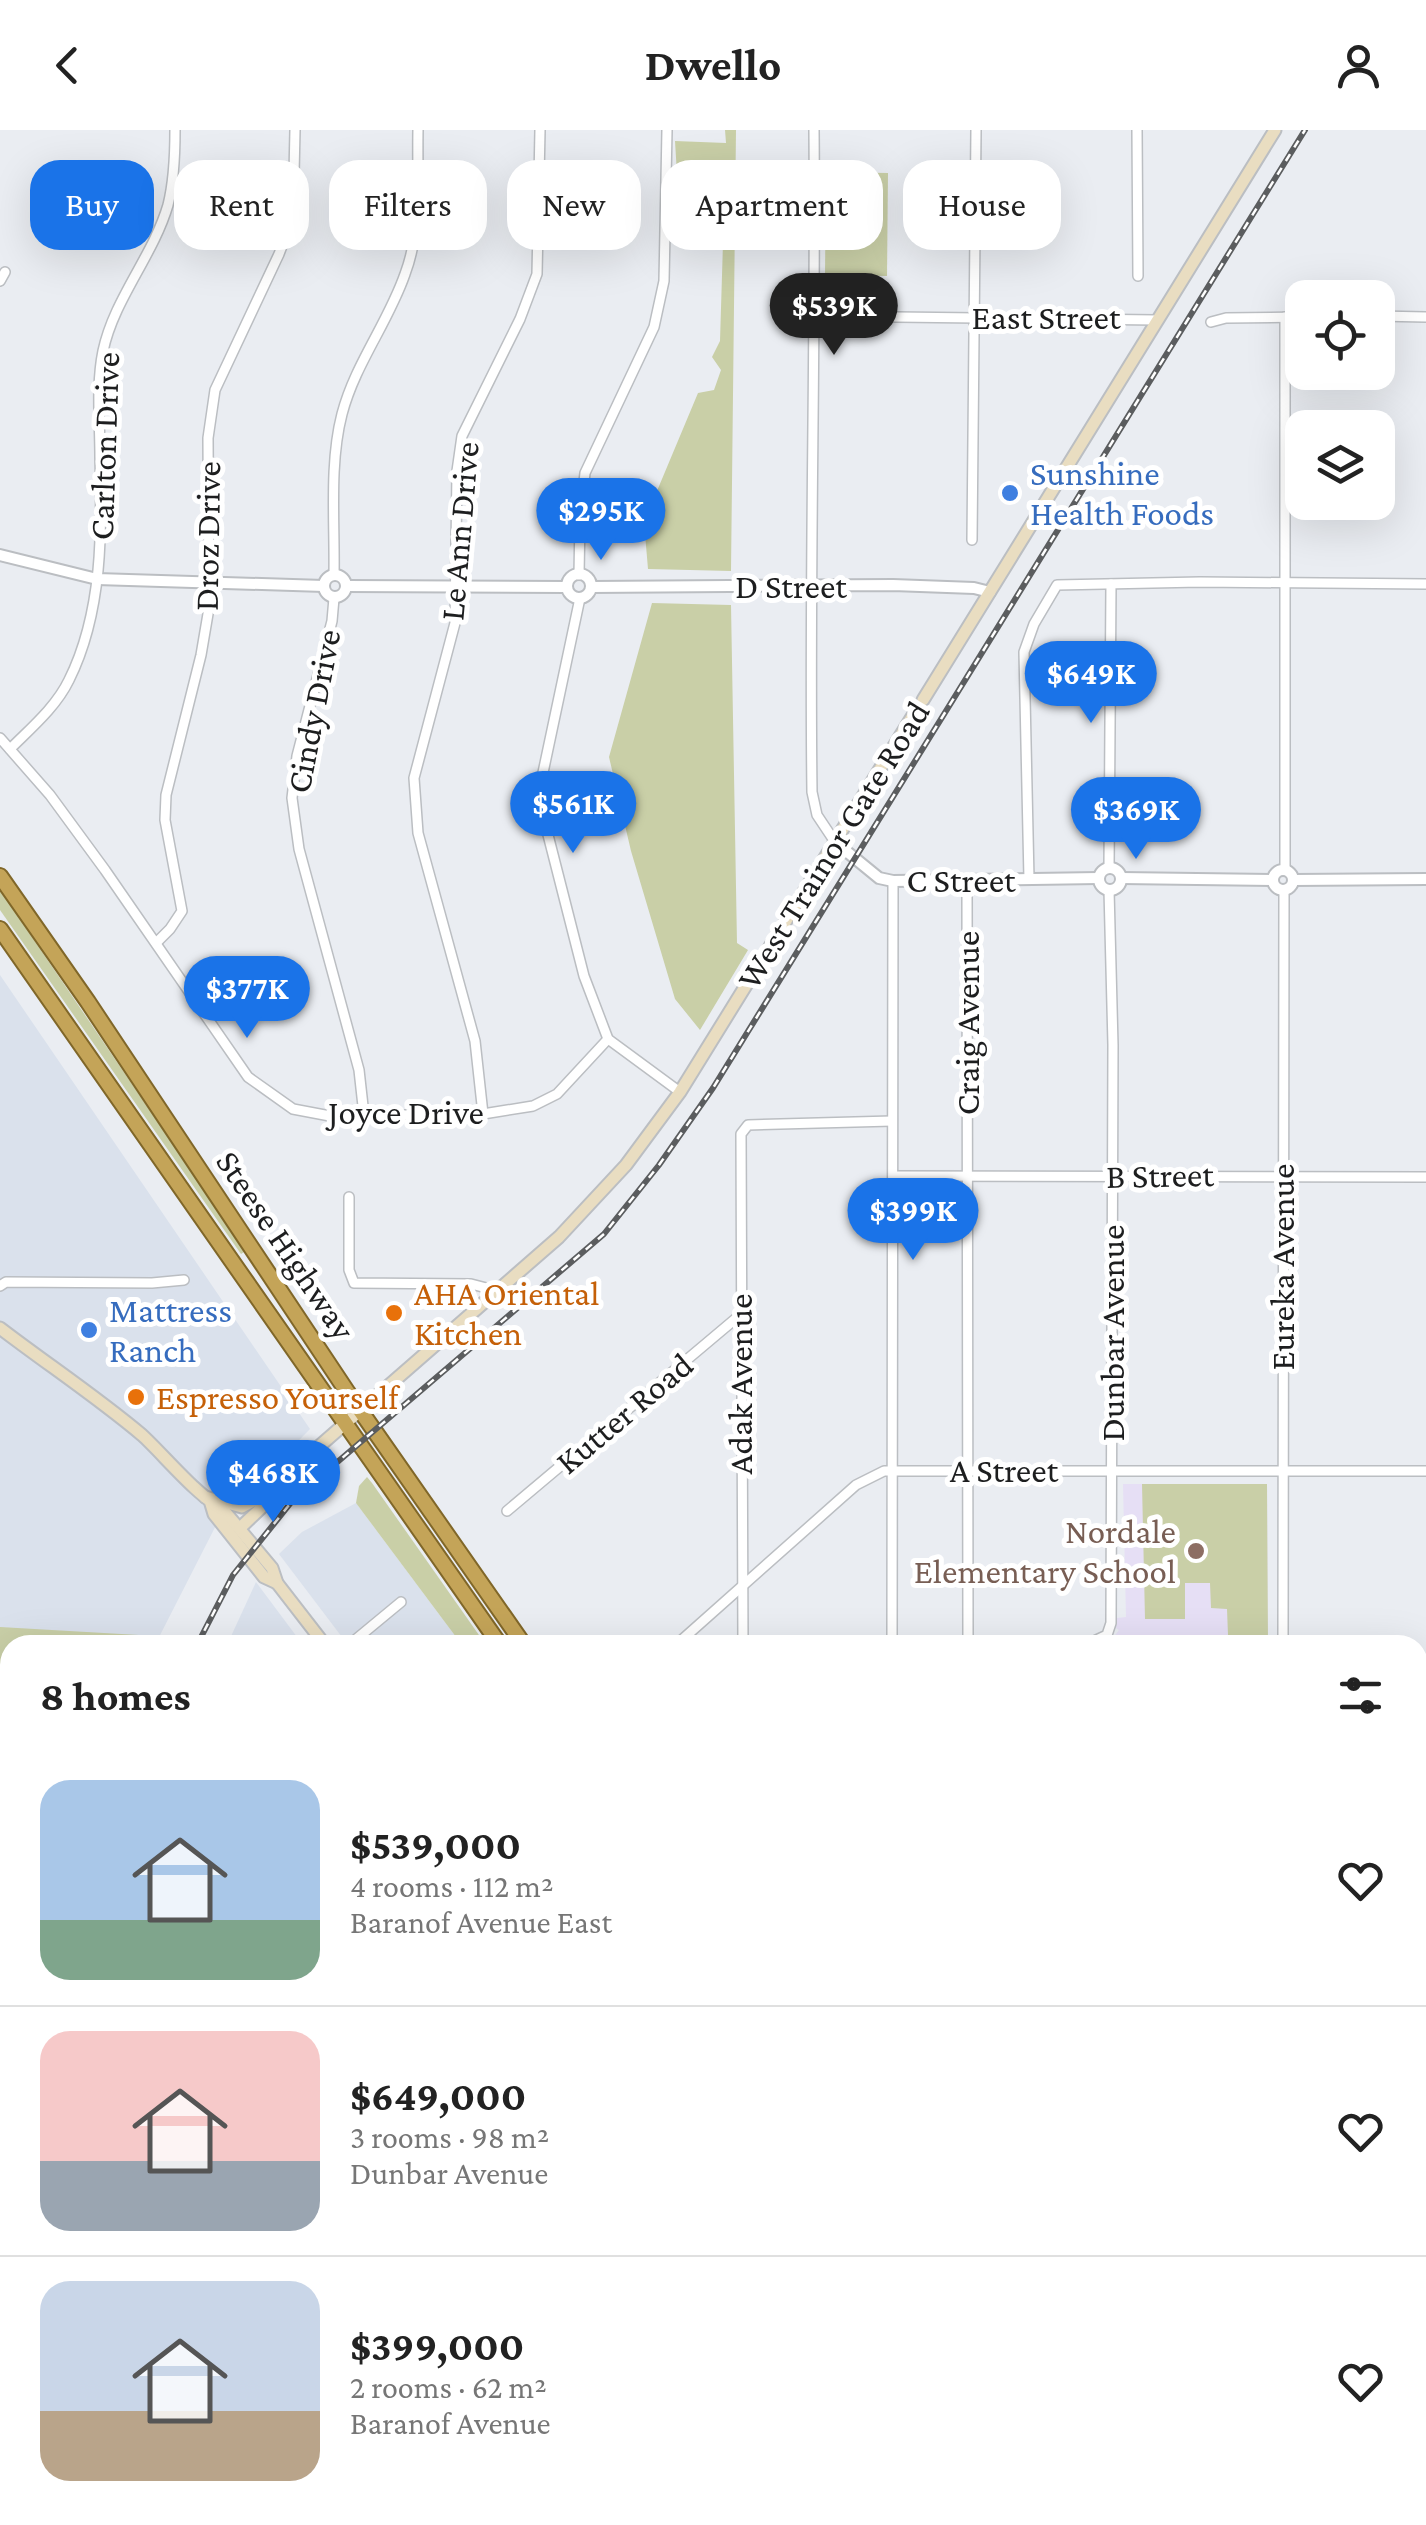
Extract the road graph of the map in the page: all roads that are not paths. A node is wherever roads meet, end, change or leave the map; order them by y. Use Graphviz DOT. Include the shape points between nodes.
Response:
graph roads {
  1 [pos="175,130"];
  2 [pos="296,130"];
  3 [pos="418,130"];
  4 [pos="540,130"];
  5 [pos="667,130"];
  6 [pos="814,130"];
  7 [pos="976,130"];
  8 [pos="1137,130"];
  9 [pos="1275,130"];
  10 [pos="1138,276"];
  11 [pos="816,316"];
  12 [pos="1395,316"];
  13 [pos="1426,316"];
  14 [pos="975,317"];
  15 [pos="1284,317"];
  16 [pos="1156,320"];
  17 [pos="1210,322"];
  18 [pos="972,540"];
  19 [pos="0,556"];
  20 [pos="580,574"];
  21 [pos="334,575"];
  22 [pos="96,579"];
  23 [pos="1283,582"];
  24 [pos="1111,584"];
  25 [pos="1426,584"];
  26 [pos="210,585"];
  27 [pos="324,586"];
  28 [pos="347,586"];
  29 [pos="456,586"];
  30 [pos="567,586"];
  31 [pos="591,586"];
  32 [pos="809,586"];
  33 [pos="990,592"];
  34 [pos="334,598"];
  35 [pos="580,598"];
  36 [pos="0,738"];
  37 [pos="10,748"];
  38 [pos="835,842"];
  39 [pos="1109,868"];
  40 [pos="1285,870"];
  41 [pos="0,876"];
  42 [pos="1099,878"];
  43 [pos="1121,878"];
  44 [pos="1426,879"];
  45 [pos="967,880"];
  46 [pos="1029,880"];
  47 [pos="1273,880"];
  48 [pos="1293,880"];
  49 [pos="893,881"];
  50 [pos="1109,890"];
  51 [pos="1284,890"];
  52 [pos="0,928"];
  53 [pos="156,943"];
  54 [pos="608,1039"];
  55 [pos="680,1092"];
  56 [pos="483,1114"];
  57 [pos="364,1115"];
  58 [pos="892,1122"];
  59 [pos="1283,1174"];
  60 [pos="893,1176"];
  61 [pos="968,1176"];
  62 [pos="1113,1176"];
  63 [pos="1426,1177"];
  64 [pos="350,1197"];
  65 [pos="184,1280"];
  66 [pos="0,1286"];
  67 [pos="498,1291"];
  68 [pos="740,1314"];
  69 [pos="0,1328"];
  70 [pos="362,1411"];
  71 [pos="347,1424"];
  72 [pos="893,1470"];
  73 [pos="968,1470"];
  74 [pos="1282,1470"];
  75 [pos="1111,1471"];
  76 [pos="1426,1472"];
  77 [pos="288,1475"];
  78 [pos="210,1505"];
  79 [pos="507,1510"];
  80 [pos="240,1528"];
  81 [pos="277,1582"];
  82 [pos="742,1585"];
  83 [pos="401,1602"];
  84 [pos="317,1635"];
  85 [pos="361,1635"];
  86 [pos="493,1635"];
  87 [pos="517,1635"];
  88 [pos="687,1635"];
  89 [pos="743,1635"];
  90 [pos="892,1635"];
  91 [pos="968,1635"];
  92 [pos="1106,1635"];
  93 [pos="1283,1635"];
  1 -- 22 [label="street, Carlton Drive" via="167,208 103,349"];
  2 -- 26 [label="street, Droz Drive" via="293,217 215,390 208,438"];
  3 -- 21 [label="street" via="417,228 406,274 342,414"];
  4 -- 29 [label="street, Le Ann Drive" via="537,274 462,436"];
  5 -- 20 [label="street" via="664,282 654,328 585,473"];
  6 -- 11 [label="street"];
  7 -- 14 [label="street"];
  8 -- 10 [label="street"];
  9 -- 16 [label="main road, West Trainor Gate Road"];
  11 -- 14 [label="street, East Street"];
  11 -- 32 [label="street"];
  12 -- 13 [label="street"];
  14 -- 16 [label="street, East Street"];
  14 -- 18 [label="street"];
  15 -- 17 [label="street"];
  15 -- 23 [label="street"];
  16 -- 33 [label="main road, West Trainor Gate Road"];
  19 -- 22 [label="street"];
  20 -- 30 [label="street"];
  20 -- 31 [label="street"];
  21 -- 27 [label="street"];
  21 -- 28 [label="street"];
  22 -- 26 [label="street"];
  22 -- 37 [label="street, Carlton Drive" via="69,681"];
  23 -- 24 [label="street"];
  23 -- 25 [label="street"];
  23 -- 40 [label="street"];
  24 -- 39 [label="street"];
  24 -- 46 [label="street" via="1057,585 1024,652"];
  26 -- 27 [label="street"];
  26 -- 53 [label="street, Droz Drive" via="166,794 182,910"];
  27 -- 34 [label="street"];
  28 -- 29 [label="street"];
  28 -- 34 [label="street"];
  29 -- 30 [label="street"];
  29 -- 56 [label="street, Le Ann Drive" via="454,622 414,778 415,809 475,1041"];
  30 -- 35 [label="street"];
  31 -- 32 [label="street, D Street"];
  31 -- 35 [label="street"];
  32 -- 33 [label="street, D Street"];
  32 -- 38 [label="street" via="812,792"];
  33 -- 38 [label="main road, West Trainor Gate Road"];
  34 -- 57 [label="street, Cindy Drive" via="292,798 298,849 359,1070"];
  35 -- 54 [label="street" via="540,782 584,976"];
  36 -- 37 [label="street, Joyce Drive"];
  37 -- 53 [label="street, Joyce Drive"];
  38 -- 49 [label="street, C Street" via="879,878"];
  38 -- 55 [label="main road, West Trainor Gate Road"];
  39 -- 42 [label="street"];
  39 -- 43 [label="street"];
  40 -- 47 [label="street"];
  40 -- 48 [label="street"];
  41 -- 70 [label="highway, Steese Highway"];
  42 -- 46 [label="street, C Street"];
  42 -- 50 [label="street"];
  43 -- 47 [label="street"];
  43 -- 50 [label="street"];
  44 -- 48 [label="street"];
  45 -- 46 [label="street, C Street"];
  45 -- 49 [label="street, C Street"];
  45 -- 61 [label="street, Craig Avenue"];
  47 -- 51 [label="street"];
  48 -- 51 [label="street"];
  49 -- 58 [label="street"];
  50 -- 62 [label="street, Dunbar Avenue"];
  51 -- 59 [label="street, Eureka Avenue"];
  52 -- 71 [label="highway, Steese Highway"];
  53 -- 57 [label="street, Joyce Drive" via="248,1077 293,1109"];
  54 -- 55 [label="street"];
  54 -- 56 [label="street, Joyce Drive" via="556,1094 533,1106"];
  55 -- 67 [label="main road, West Trainor Gate Road" via="597,1198"];
  56 -- 57 [label="street, Joyce Drive"];
  58 -- 60 [label="street"];
  58 -- 68 [label="street, Adak Avenue" via="748,1125 739,1146"];
  59 -- 62 [label="street, B Street"];
  59 -- 63 [label="street, B Street"];
  59 -- 74 [label="street, Eureka Avenue"];
  60 -- 61 [label="street, B Street"];
  60 -- 72 [label="street"];
  61 -- 62 [label="street, B Street"];
  61 -- 73 [label="street, Craig Avenue"];
  62 -- 75 [label="street, Dunbar Avenue"];
  64 -- 67 [label="street" via="354,1283 471,1284"];
  65 -- 66 [label="street"];
  67 -- 70 [label="main road, West Trainor Gate Road"];
  68 -- 79 [label="street, Kutter Road"];
  68 -- 82 [label="street, Adak Avenue"];
  69 -- 78 [label="main road" via="124,1421"];
  70 -- 71 [label="main road, West Trainor Gate Road"];
  70 -- 87 [label="highway, Steese Highway"];
  71 -- 77 [label="main road, West Trainor Gate Road"];
  71 -- 86 [label="highway, Steese Highway"];
  72 -- 73 [label="street, A Street"];
  72 -- 82 [label="street, A Street" via="856,1485"];
  72 -- 90 [label="street"];
  73 -- 75 [label="street, A Street"];
  73 -- 91 [label="street, Craig Avenue"];
  74 -- 75 [label="street, A Street"];
  74 -- 76 [label="street, A Street"];
  74 -- 93 [label="street, Eureka Avenue"];
  75 -- 92 [label="street, Dunbar Avenue"];
  77 -- 78 [label="main road, West Trainor Gate Road" via="242,1506"];
  77 -- 80 [label="main road, West Trainor Gate Road"];
  78 -- 80 [label="main road"];
  78 -- 81 [label="main road" via="264,1577"];
  80 -- 81 [label="main road"];
  81 -- 84 [label="main road"];
  82 -- 88 [label="street, A Street"];
  82 -- 89 [label="street, Adak Avenue"];
  83 -- 85 [label="street"];
}
